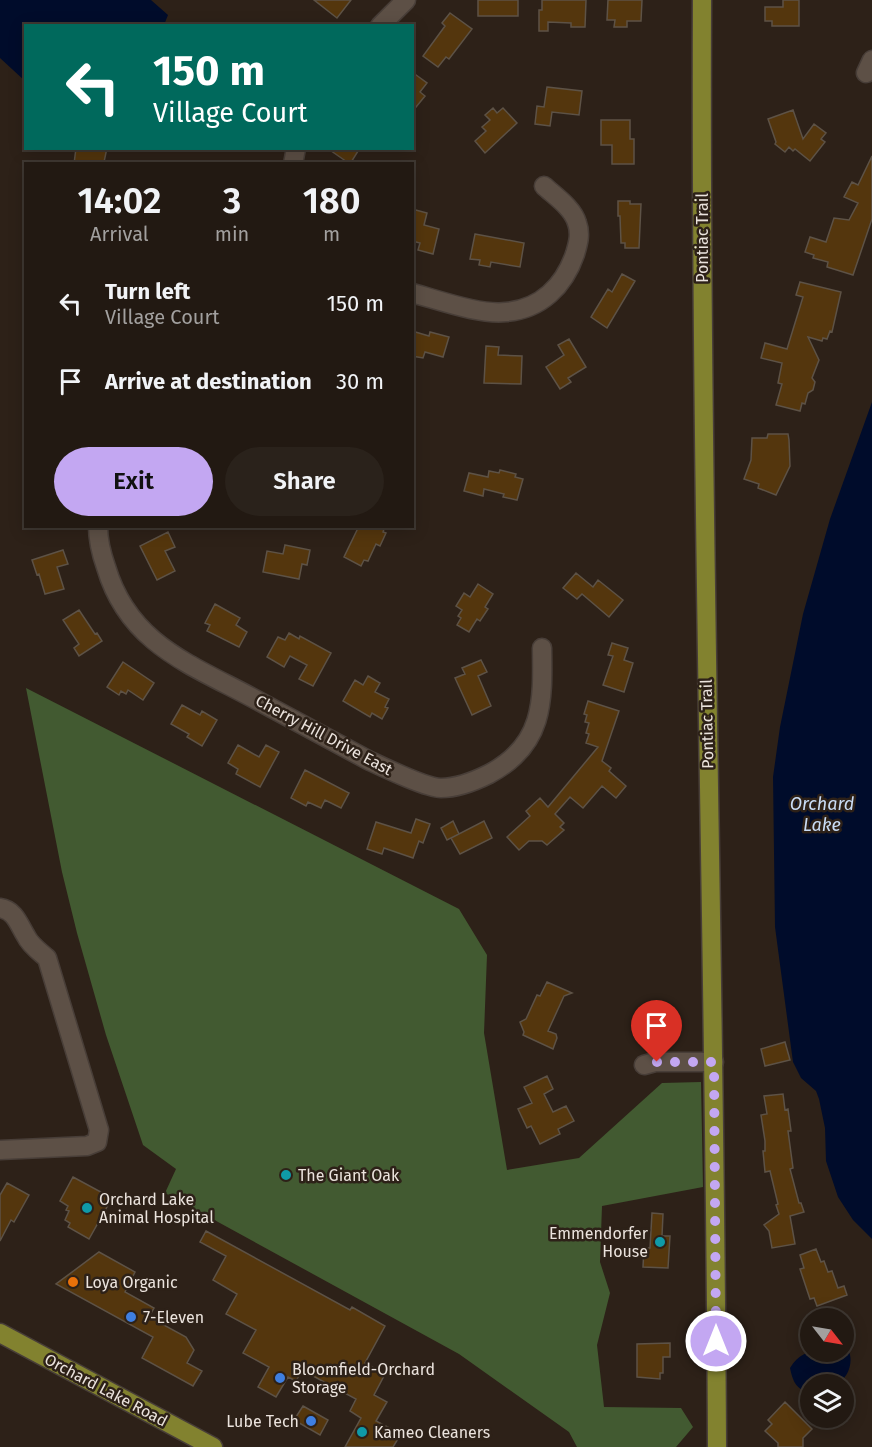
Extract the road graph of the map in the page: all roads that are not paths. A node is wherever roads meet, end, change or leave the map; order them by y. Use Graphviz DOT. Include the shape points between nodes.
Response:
graph roads {
  1 [pos="406,0"];
  2 [pos="702,0"];
  3 [pos="382,24"];
  4 [pos="544,186"];
  5 [pos="414,294"];
  6 [pos="98,528"];
  7 [pos="542,648"];
  8 [pos="0,908"];
  9 [pos="714,1062"];
  10 [pos="644,1065"];
  11 [pos="0,1150"];
  12 [pos="0,1333"];
  13 [pos="213,1447"];
  14 [pos="717,1447"];
  1 -- 3 [label="street"];
  2 -- 9 [label="main road, Pontiac Trail" via="703,391"];
  4 -- 5 [label="street" via="571,211 579,238 568,271 557,288 539,303 524,310 503,312 466,308"];
  6 -- 7 [label="street, Cherry Hill Drive East" via="98,542 112,589 129,617 151,640 368,760 440,788 474,782 502,767 525,744 535,726 543,695"];
  8 -- 11 [label="street" via="19,921 26,938 47,958 99,1130 97,1142 87,1146"];
  9 -- 10 [label="street"];
  9 -- 14 [label="main road, Pontiac Trail"];
  12 -- 13 [label="main road, Orchard Lake Road"];
}
